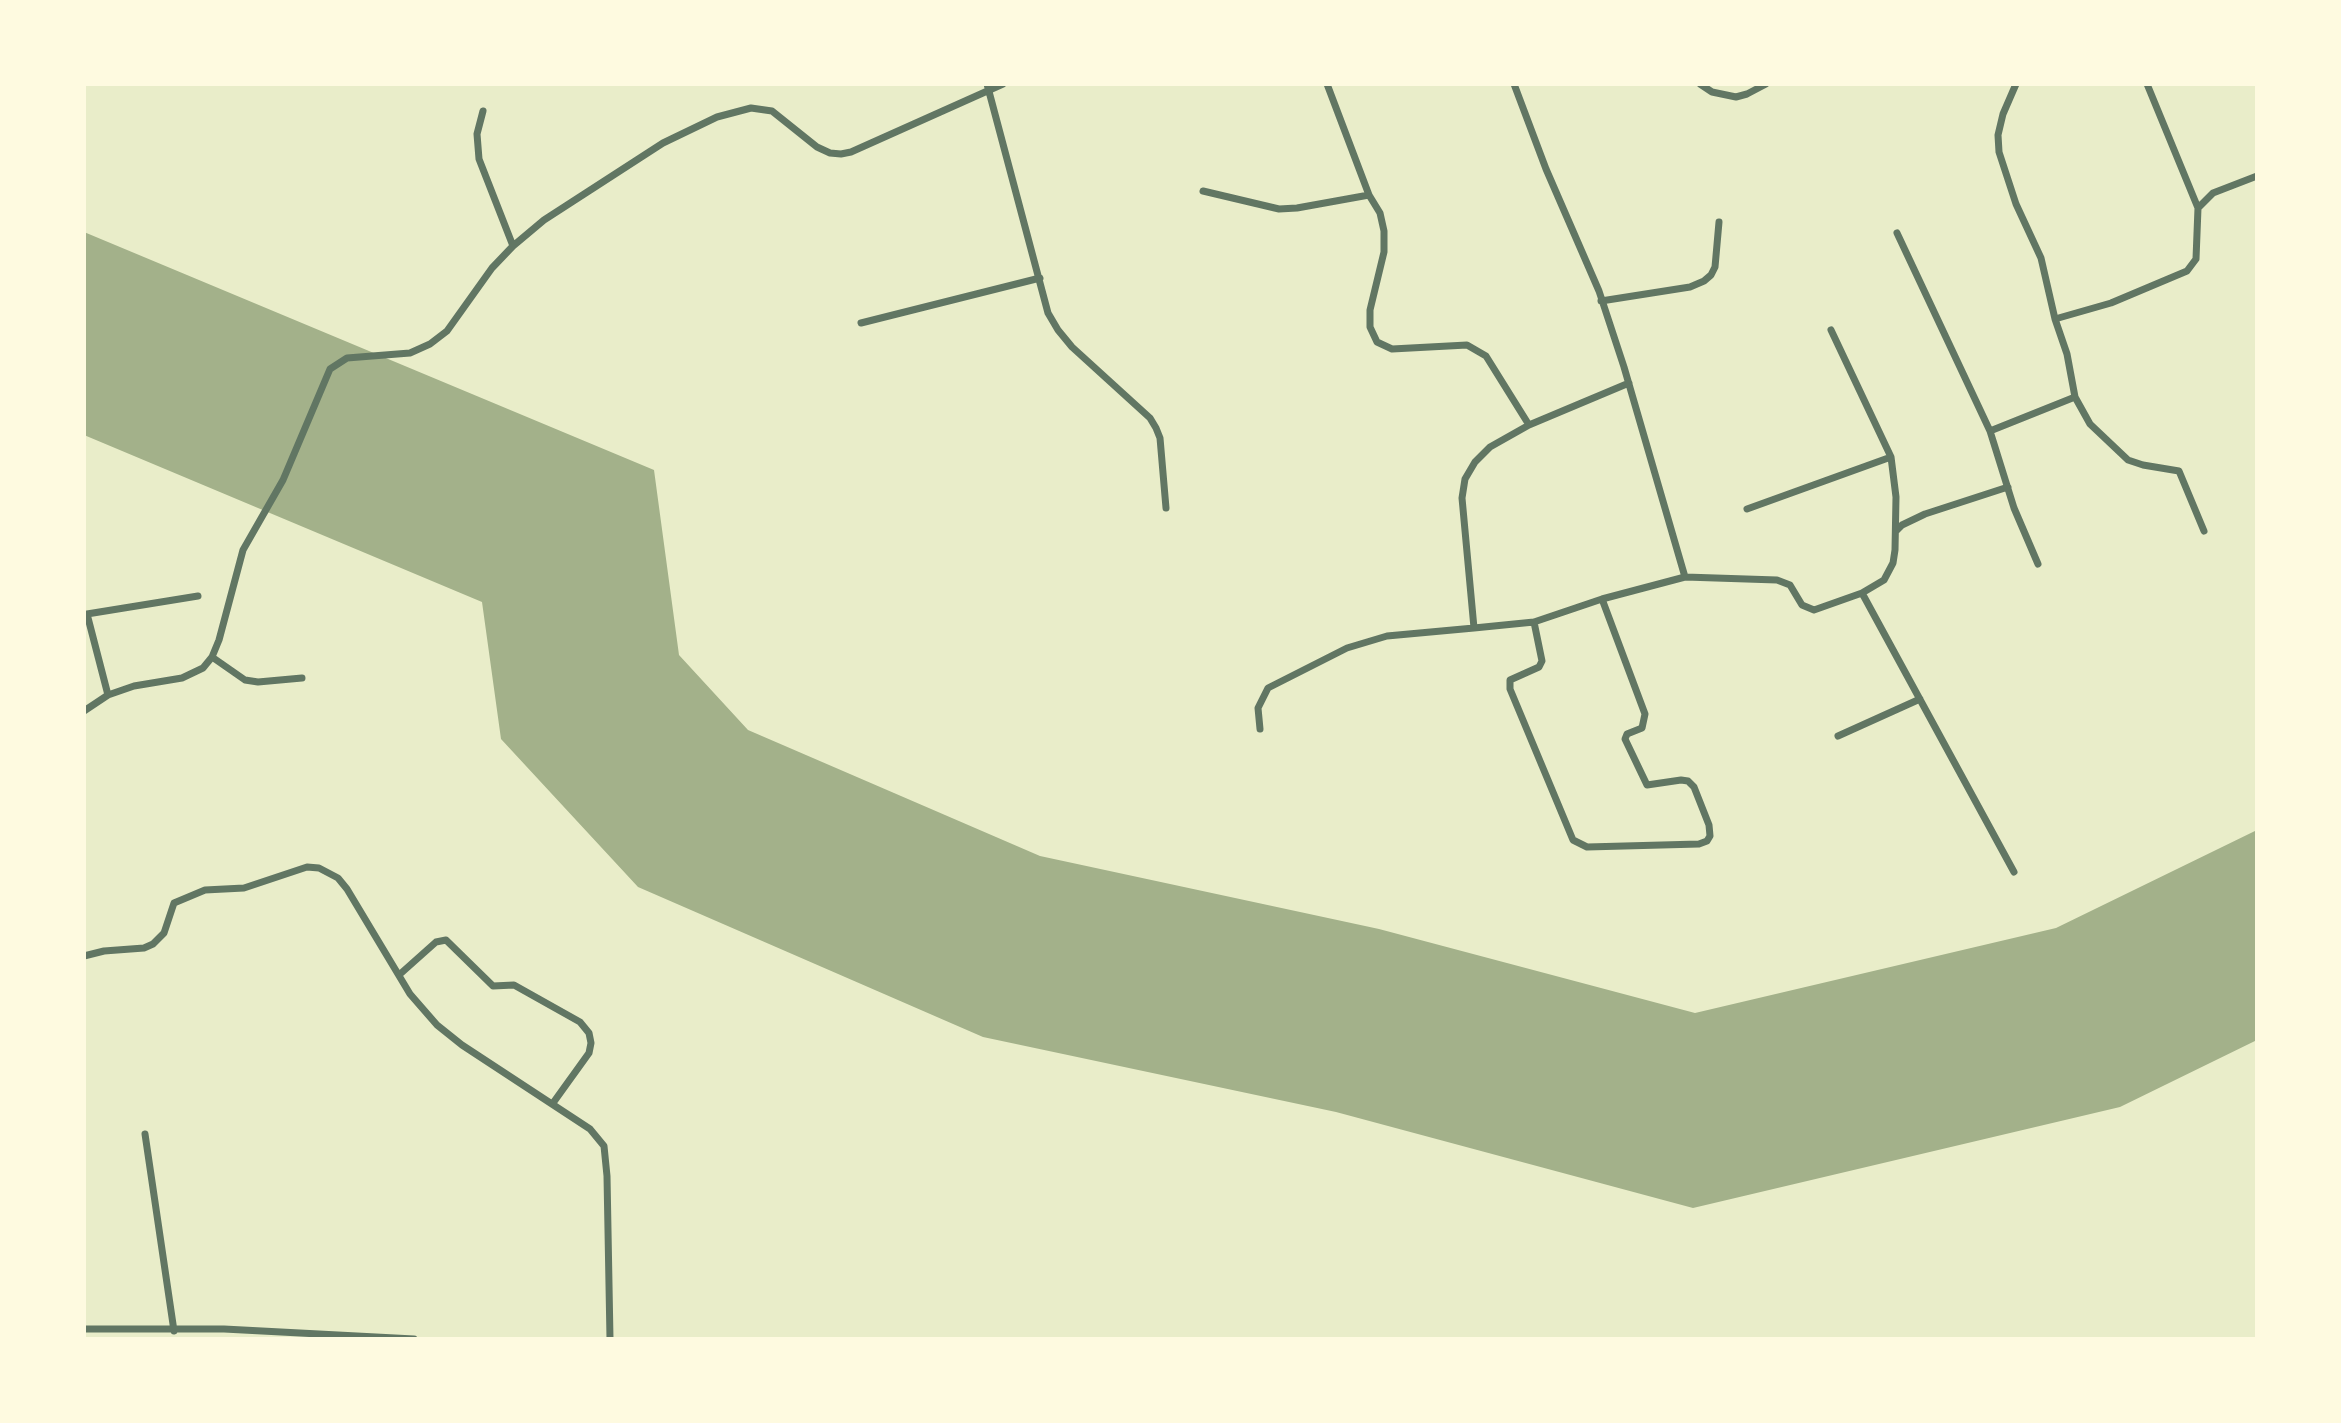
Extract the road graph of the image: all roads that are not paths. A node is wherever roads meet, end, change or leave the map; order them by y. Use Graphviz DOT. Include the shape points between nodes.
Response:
graph roads {
  1 [pos="1003,84"];
  2 [pos="1327,84"];
  3 [pos="1514,84"];
  4 [pos="1700,84"];
  5 [pos="1766,84"];
  6 [pos="2016,84"];
  7 [pos="2147,84"];
  8 [pos="988,87"];
  9 [pos="483,111"];
  10 [pos="2257,176"];
  11 [pos="1203,191"];
  12 [pos="1369,195"];
  13 [pos="2198,208"];
  14 [pos="1719,222"];
  15 [pos="1897,233"];
  16 [pos="513,246"];
  17 [pos="1040,278"];
  18 [pos="1601,301"];
  19 [pos="2055,318"];
  20 [pos="861,323"];
  21 [pos="1831,330"];
  22 [pos="1629,383"];
  23 [pos="2075,397"];
  24 [pos="1529,425"];
  25 [pos="1990,431"];
  26 [pos="1891,457"];
  27 [pos="2008,487"];
  28 [pos="1166,508"];
  29 [pos="1747,509"];
  30 [pos="1896,531"];
  31 [pos="2204,531"];
  32 [pos="2038,564"];
  33 [pos="1685,577"];
  34 [pos="1862,593"];
  35 [pos="198,596"];
  36 [pos="1602,599"];
  37 [pos="86,614"];
  38 [pos="1534,622"];
  39 [pos="1474,628"];
  40 [pos="212,657"];
  41 [pos="302,678"];
  42 [pos="108,695"];
  43 [pos="1920,699"];
  44 [pos="84,711"];
  45 [pos="1259,729"];
  46 [pos="1838,736"];
  47 [pos="2014,872"];
  48 [pos="84,956"];
  49 [pos="399,975"];
  50 [pos="553,1103"];
  51 [pos="145,1134"];
  52 [pos="84,1329"];
  53 [pos="174,1331"];
  54 [pos="414,1339"];
  55 [pos="610,1339"];
  1 -- 8 [label="street"];
  2 -- 12 [label="street"];
  3 -- 18 [label="street"];
  4 -- 5 [label="street" via="1736,97"];
  6 -- 19 [label="street" via="2003,114 1998,152 2041,258"];
  7 -- 13 [label="street"];
  8 -- 16 [label="street" via="841,154 817,147 772,111 751,108 717,117 652,150 544,219"];
  8 -- 17 [label="street"];
  9 -- 16 [label="street" via="477,134 479,159"];
  10 -- 13 [label="street" via="2213,193"];
  11 -- 12 [label="street" via="1279,209"];
  12 -- 24 [label="street" via="1384,231 1384,252 1370,310 1370,327 1377,342 1392,349 1466,345 1486,356"];
  13 -- 19 [label="street" via="2196,259 2187,271 2111,303"];
  14 -- 18 [label="street" via="1714,267 1704,281"];
  15 -- 25 [label="street"];
  16 -- 40 [label="street" via="447,331 430,344 410,354 346,358 330,369 283,480 243,550"];
  17 -- 20 [label="street"];
  17 -- 28 [label="street" via="1048,313 1058,330 1150,418 1160,439"];
  18 -- 22 [label="street"];
  19 -- 23 [label="street"];
  21 -- 26 [label="street"];
  22 -- 24 [label="street"];
  22 -- 33 [label="street"];
  23 -- 25 [label="street"];
  23 -- 31 [label="street" via="2090,424 2128,460 2179,471"];
  24 -- 39 [label="street" via="1490,447 1465,479 1462,498"];
  25 -- 27 [label="street"];
  26 -- 29 [label="street"];
  26 -- 30 [label="street"];
  27 -- 30 [label="street" via="1926,514"];
  27 -- 32 [label="street"];
  30 -- 34 [label="street" via="1889,574"];
  33 -- 34 [label="street" via="1777,580 1790,585 1802,605 1814,610"];
  33 -- 36 [label="street"];
  34 -- 43 [label="street"];
  35 -- 37 [label="street"];
  36 -- 38 [label="street"];
  36 -- 38 [label="street" via="1645,714 1642,728 1625,739 1647,785 1681,780 1694,787 1709,825 1707,841 1587,847 1573,840 1510,689 1510,680 1539,667 1542,660"];
  37 -- 42 [label="street"];
  38 -- 39 [label="street"];
  39 -- 45 [label="street" via="1388,636 1347,648 1268,688 1258,708"];
  40 -- 41 [label="street" via="244,680"];
  40 -- 42 [label="street" via="203,668 183,678"];
  42 -- 44 [label="street"];
  43 -- 46 [label="street"];
  43 -- 47 [label="street"];
  48 -- 49 [label="street" via="153,944 164,933 174,903 183,897 205,890 244,888 319,867 342,883"];
  49 -- 50 [label="street" via="419,1006 461,1045"];
  49 -- 50 [label="street" via="436,942 446,940 492,986 514,985 580,1021 589,1033 590,1053"];
  50 -- 55 [label="street" via="590,1129 604,1146"];
  51 -- 53 [label="street"];
  52 -- 53 [label="street"];
  53 -- 54 [label="street" via="224,1329"];
}
